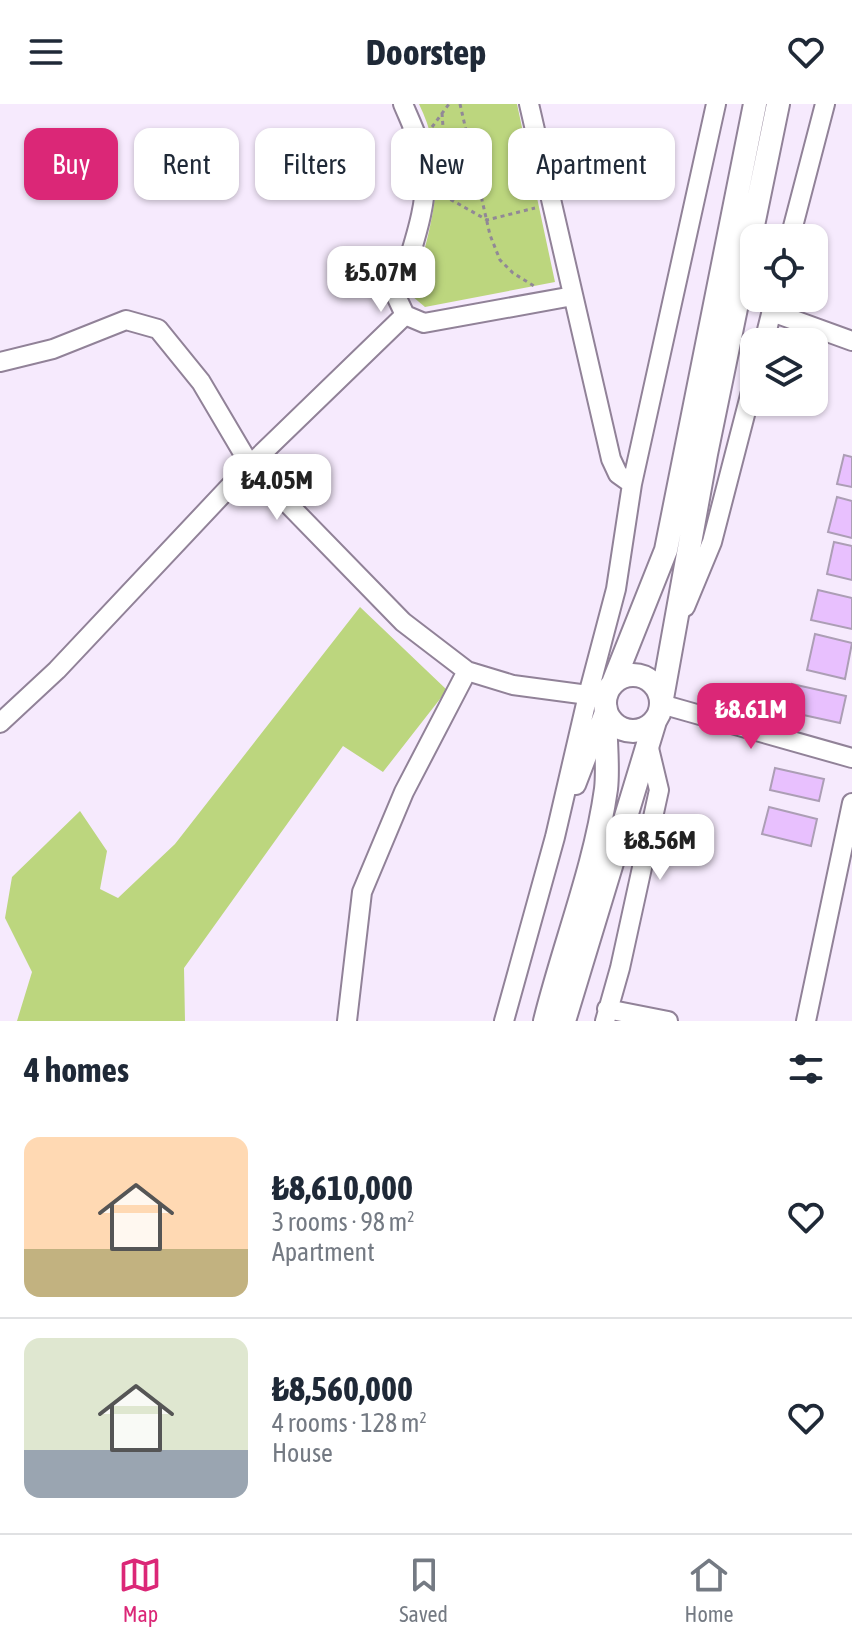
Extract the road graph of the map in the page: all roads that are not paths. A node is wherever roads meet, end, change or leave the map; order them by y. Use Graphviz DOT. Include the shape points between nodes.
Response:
graph roads {
  1 [pos="403,104"];
  2 [pos="529,104"];
  3 [pos="716,104"];
  4 [pos="755,104"];
  5 [pos="778,104"];
  6 [pos="825,104"];
  7 [pos="794,224"];
  8 [pos="563,298"];
  9 [pos="788,312"];
  10 [pos="405,315"];
  11 [pos="852,341"];
  12 [pos="0,362"];
  13 [pos="745,416"];
  14 [pos="250,465"];
  15 [pos="632,484"];
  16 [pos="616,589"];
  17 [pos="675,631"];
  18 [pos="467,671"];
  19 [pos="603,697"];
  20 [pos="655,722"];
  21 [pos="0,723"];
  22 [pos="852,758"];
  23 [pos="852,803"];
  24 [pos="606,1015"];
  25 [pos="347,1021"];
  26 [pos="504,1021"];
  27 [pos="545,1021"];
  28 [pos="564,1021"];
  29 [pos="668,1021"];
  30 [pos="806,1021"];
  1 -- 10 [label="street" via="425,166 425,192 397,298"];
  2 -- 8 [label="street" via="552,204"];
  3 -- 15 [label="street"];
  4 -- 19 [label="street" via="666,550"];
  5 -- 17 [label="street"];
  6 -- 7 [label="street"];
  8 -- 10 [label="street" via="424,323"];
  8 -- 15 [label="street" via="611,459 618,474"];
  9 -- 11 [label="street"];
  10 -- 14 [label="street"];
  12 -- 14 [label="street" via="53,349 126,320 158,329 201,382"];
  13 -- 17 [label="street" via="712,542"];
  14 -- 18 [label="street" via="403,622"];
  14 -- 21 [label="street" via="57,670"];
  15 -- 16 [label="street"];
  16 -- 19 [label="street"];
  16 -- 19 [label="street"];
  17 -- 20 [label="street"];
  18 -- 19 [label="street" via="513,685"];
  18 -- 25 [label="street" via="404,792 362,892"];
  19 -- 20 [label="street" via="615,724 631,731"];
  19 -- 20 [label="street" via="630,675 649,679 660,694"];
  19 -- 26 [label="street" via="555,837"];
  19 -- 27 [label="street" via="606,787"];
  20 -- 22 [label="street"];
  20 -- 24 [label="street" via="659,790"];
  20 -- 28 [label="street"];
  23 -- 30 [label="street"];
  24 -- 29 [label="street"];
}
